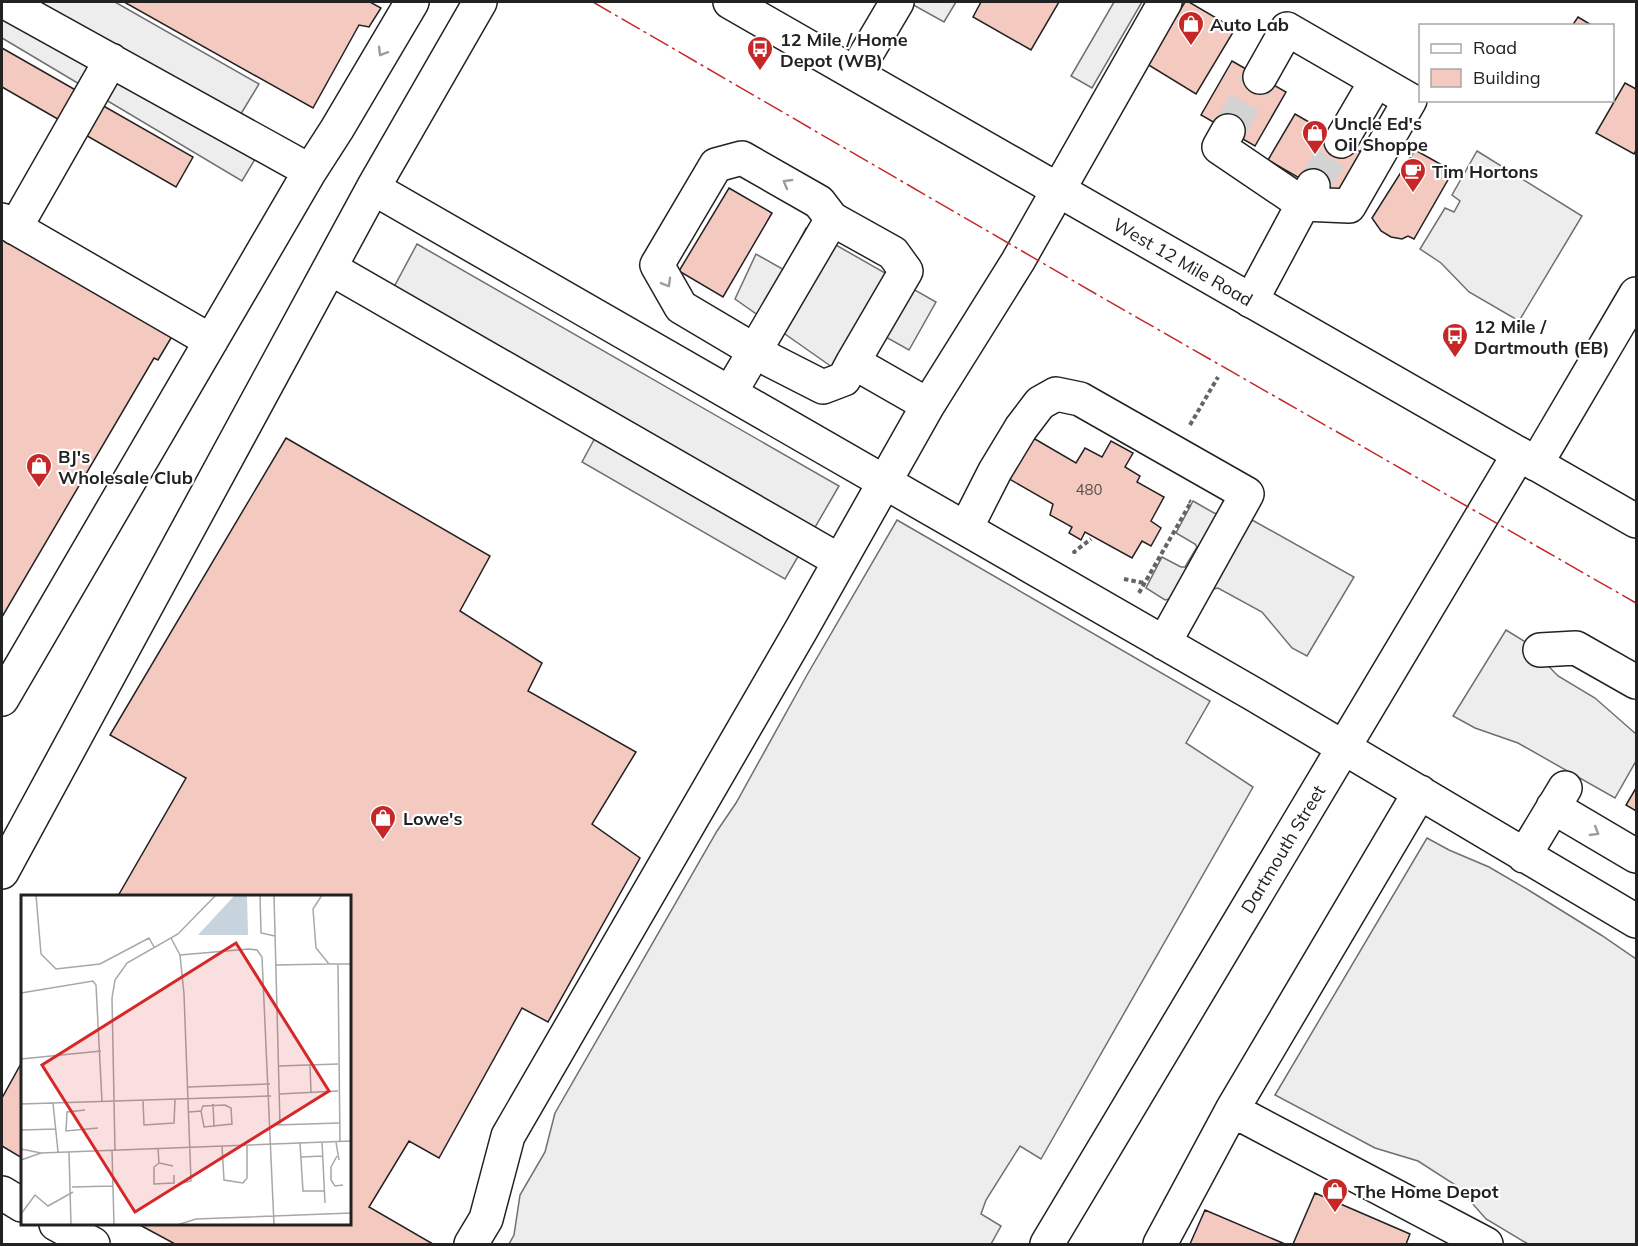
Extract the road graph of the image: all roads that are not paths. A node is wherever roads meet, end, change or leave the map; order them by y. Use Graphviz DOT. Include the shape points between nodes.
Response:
graph roads {
  1 [pos="5,2"];
  2 [pos="412,2"];
  3 [pos="730,2"];
  4 [pos="897,2"];
  5 [pos="1165,2"];
  6 [pos="472,4"];
  7 [pos="111,60"];
  8 [pos="855,74"];
  9 [pos="1260,77"];
  10 [pos="1376,81"];
  11 [pos="1228,131"];
  12 [pos="1341,141"];
  13 [pos="310,171"];
  14 [pos="373,188"];
  15 [pos="1057,190"];
  16 [pos="1308,195"];
  17 [pos="832,219"];
  18 [pos="8,224"];
  19 [pos="330,268"];
  20 [pos="1636,294"];
  21 [pos="1251,301"];
  22 [pos="211,341"];
  23 [pos="755,349"];
  24 [pos="853,362"];
  25 [pos="730,393"];
  26 [pos="928,405"];
  27 [pos="1528,459"];
  28 [pos="885,481"];
  29 [pos="1636,521"];
  30 [pos="966,528"];
  31 [pos="840,561"];
  32 [pos="1164,643"];
  33 [pos="1540,650"];
  34 [pos="1636,682"];
  35 [pos="2,699"];
  36 [pos="1344,748"];
  37 [pos="1420,792"];
  38 [pos="1524,856"];
  39 [pos="1636,856"];
  40 [pos="2,872"];
  41 [pos="1636,921"];
  42 [pos="1232,1110"];
  43 [pos="2,1193"];
  44 [pos="21,1204"];
  45 [pos="58,1225"];
  46 [pos="93,1245"];
  47 [pos="471,1245"];
  48 [pos="1047,1245"];
  49 [pos="1160,1245"];
  50 [pos="1486,1245"];
  1 -- 7 [label="street"];
  2 -- 13 [label="street, one-way"];
  3 -- 8 [label="street, West 12 Mile Road"];
  4 -- 8 [label="street"];
  5 -- 15 [label="street"];
  6 -- 14 [label="street"];
  7 -- 13 [label="street"];
  7 -- 18 [label="street"];
  8 -- 15 [label="street, West 12 Mile Road"];
  9 -- 10 [label="street" via="1287,29"];
  10 -- 12 [label="street"];
  10 -- 16 [label="street" via="1410,100 1349,206"];
  11 -- 16 [label="street" via="1219,147"];
  13 -- 22 [label="street"];
  14 -- 19 [label="street"];
  14 -- 25 [label="street"];
  15 -- 21 [label="street, West 12 Mile Road"];
  15 -- 26 [label="street" via="1018,261"];
  16 -- 21 [label="street"];
  17 -- 23 [label="street"];
  17 -- 23 [label="street, one-way" via="819,202 742,158 716,165 657,265 681,307"];
  17 -- 24 [label="street" via="893,253 906,271"];
  18 -- 22 [label="street"];
  19 -- 31 [label="street"];
  19 -- 40 [label="street"];
  20 -- 27 [label="street, Dartmouth Street" via="1573,405"];
  21 -- 27 [label="street, West 12 Mile Road"];
  22 -- 35 [label="street"];
  23 -- 24 [label="street" via="823,387 844,379"];
  23 -- 25 [label="street"];
  24 -- 26 [label="street"];
  25 -- 28 [label="street"];
  26 -- 28 [label="street"];
  27 -- 29 [label="street, West 12 Mile Road"];
  27 -- 36 [label="street, Dartmouth Street"];
  28 -- 30 [label="street"];
  28 -- 31 [label="street"];
  30 -- 32 [label="street"];
  30 -- 32 [label="street" via="1021,428 1040,403 1056,394 1080,399 1247,494"];
  31 -- 47 [label="street" via="508,1136 486,1219"];
  32 -- 36 [label="street"];
  33 -- 34 [label="street" via="1576,648"];
  36 -- 37 [label="street"];
  36 -- 48 [label="street, Dartmouth Street"];
  37 -- 38 [label="street"];
  37 -- 42 [label="street"];
  38 -- 39 [label="street, one-way" via="1559,797"];
  38 -- 41 [label="street"];
  42 -- 49 [label="street"];
  42 -- 50 [label="street"];
  43 -- 44 [label="street"];
  45 -- 46 [label="street"];
}
